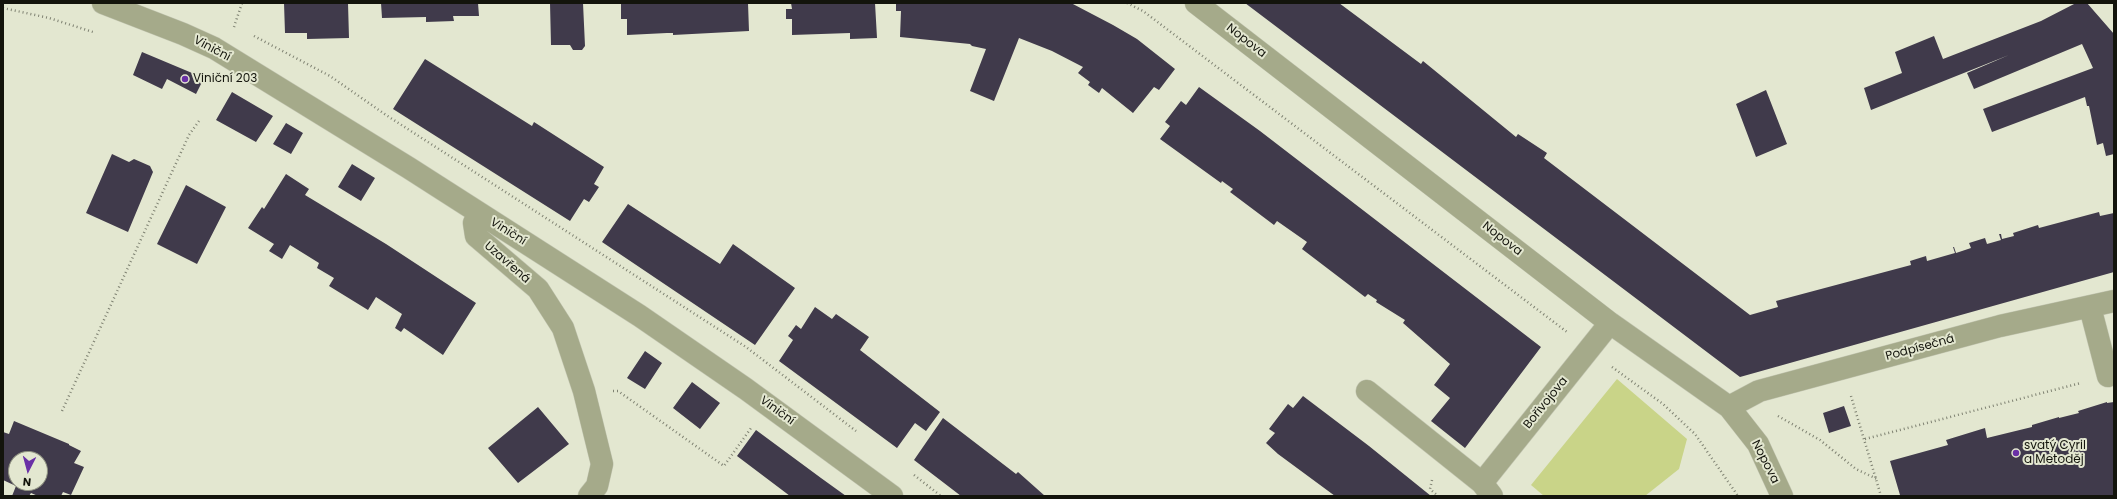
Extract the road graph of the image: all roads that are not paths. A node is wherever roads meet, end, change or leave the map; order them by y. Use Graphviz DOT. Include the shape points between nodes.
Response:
graph roads {
  1 [pos="103,3"];
  2 [pos="1196,3"];
  3 [pos="478,214"];
  4 [pos="2114,301"];
  5 [pos="2090,307"];
  6 [pos="1610,323"];
  7 [pos="2108,376"];
  8 [pos="1367,391"];
  9 [pos="1729,407"];
  10 [pos="1487,490"];
  11 [pos="590,496"];
  12 [pos="892,496"];
  13 [pos="1782,496"];
  1 -- 3 [label="street, Viniční" via="214,48"];
  2 -- 6 [label="street, Nopova"];
  3 -- 11 [label="street, Uzavřená" via="474,223 476,236 538,289 563,328 584,391 602,464 597,486"];
  3 -- 12 [label="street, Viniční" via="666,334"];
  4 -- 5 [label="street, Podpísečná"];
  5 -- 7 [label="street"];
  5 -- 9 [label="street, Podpísečná" via="2000,326 1759,391"];
  6 -- 9 [label="street, Nopova"];
  6 -- 10 [label="street, Bořivojova"];
  8 -- 10 [label="street, Bořivojova"];
  9 -- 13 [label="street, Nopova" via="1758,444"];
}
